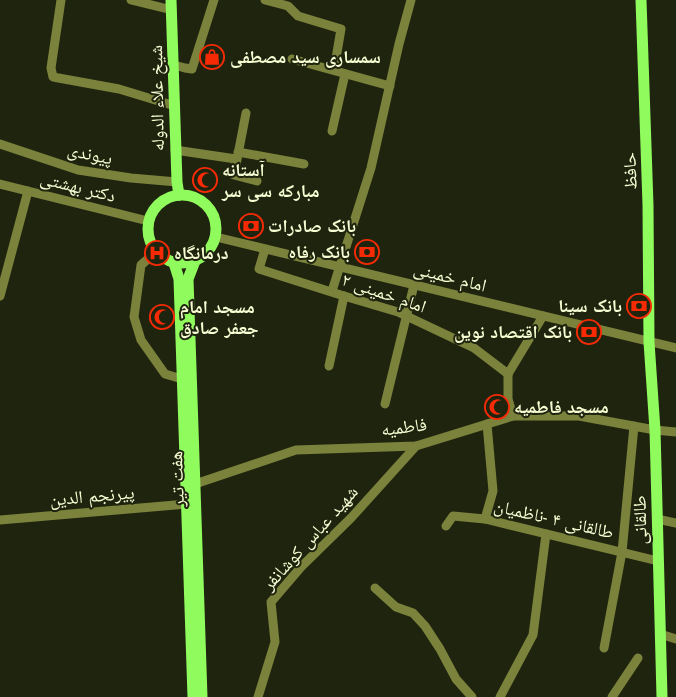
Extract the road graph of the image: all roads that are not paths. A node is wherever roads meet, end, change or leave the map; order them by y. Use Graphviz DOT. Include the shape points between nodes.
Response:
graph roads {
  1 [pos="61,0"];
  2 [pos="131,0"];
  3 [pos="214,0"];
  4 [pos="265,0"];
  5 [pos="411,0"];
  6 [pos="641,0"];
  7 [pos="171,5"];
  8 [pos="292,59"];
  9 [pos="174,65"];
  10 [pos="334,70"];
  11 [pos="345,74"];
  12 [pos="390,86"];
  13 [pos="174,106"];
  14 [pos="246,113"];
  15 [pos="332,131"];
  16 [pos="0,144"];
  17 [pos="175,150"];
  18 [pos="237,155"];
  19 [pos="304,164"];
  20 [pos="257,181"];
  21 [pos="176,182"];
  22 [pos="0,184"];
  23 [pos="28,191"];
  24 [pos="179,195"];
  25 [pos="148,221"];
  26 [pos="216,237"];
  27 [pos="265,249"];
  28 [pos="156,252"];
  29 [pos="195,261"];
  30 [pos="174,263"];
  31 [pos="340,267"];
  32 [pos="414,285"];
  33 [pos="332,292"];
  34 [pos="0,296"];
  35 [pos="344,296"];
  36 [pos="407,315"];
  37 [pos="543,316"];
  38 [pos="649,342"];
  39 [pos="676,348"];
  40 [pos="329,366"];
  41 [pos="508,374"];
  42 [pos="182,379"];
  43 [pos="385,404"];
  44 [pos="513,416"];
  45 [pos="487,424"];
  46 [pos="634,426"];
  47 [pos="655,430"];
  48 [pos="676,432"];
  49 [pos="416,446"];
  50 [pos="195,484"];
  51 [pos="191,504"];
  52 [pos="485,519"];
  53 [pos="658,519"];
  54 [pos="0,520"];
  55 [pos="676,523"];
  56 [pos="446,526"];
  57 [pos="546,534"];
  58 [pos="622,552"];
  59 [pos="658,561"];
  60 [pos="375,588"];
  61 [pos="660,634"];
  62 [pos="676,639"];
  63 [pos="604,648"];
  64 [pos="638,658"];
  65 [pos="193,697"];
  66 [pos="202,697"];
  67 [pos="258,697"];
  68 [pos="472,697"];
  69 [pos="500,697"];
  70 [pos="612,697"];
  71 [pos="662,697"];
  1 -- 13 [label="street" via="51,68 53,77 119,89"];
  2 -- 7 [label="street"];
  3 -- 9 [label="street" via="192,68"];
  4 -- 10 [label="street" via="288,6 298,16 341,29"];
  5 -- 12 [label="street"];
  6 -- 38 [label="main road, حافظ"];
  7 -- 9 [label="main road, شیخ علاء الدوله"];
  8 -- 10 [label="street"];
  9 -- 13 [label="main road, شیخ علاء الدوله"];
  10 -- 11 [label="street"];
  11 -- 12 [label="street"];
  11 -- 15 [label="street"];
  12 -- 31 [label="street" via="371,168"];
  13 -- 17 [label="main road, شیخ علاء الدوله"];
  14 -- 18 [label="street"];
  16 -- 21 [label="street, پیوندی" via="78,170"];
  17 -- 18 [label="street"];
  17 -- 21 [label="main road, شیخ علاء الدوله"];
  18 -- 19 [label="street"];
  18 -- 20 [label="street" via="234,175"];
  21 -- 24 [label="main road, شیخ علاء الدوله"];
  22 -- 23 [label="street, دکتر بهشتی"];
  23 -- 25 [label="street, دکتر بهشتی"];
  23 -- 34 [label="street"];
  24 -- 25 [label="main road" via="160,203"];
  24 -- 26 [label="main road" via="200,200 208,207 214,216"];
  25 -- 28 [label="main road" via="150,242"];
  26 -- 27 [label="street, امام خمینی"];
  26 -- 29 [label="main road" via="204,256"];
  27 -- 31 [label="street, امام خمینی"];
  27 -- 33 [label="street, امام خمینی ۲" via="259,269"];
  28 -- 30 [label="main road"];
  28 -- 42 [label="street" via="142,266 134,317 141,340 165,374"];
  29 -- 30 [label="main road"];
  29 -- 50 [label="main road, هفت تیر" via="188,279"];
  30 -- 42 [label="main road, هفت تیر" via="179,279"];
  31 -- 32 [label="street, امام خمینی"];
  31 -- 33 [label="street"];
  32 -- 36 [label="street"];
  32 -- 37 [label="street, امام خمینی"];
  33 -- 35 [label="street, امام خمینی ۲"];
  35 -- 36 [label="street, امام خمینی ۲"];
  35 -- 40 [label="street"];
  36 -- 41 [label="street, امام خمینی ۲" via="474,348"];
  36 -- 43 [label="street"];
  37 -- 38 [label="street, امام خمینی"];
  37 -- 41 [label="street"];
  38 -- 39 [label="street, امام خمینی"];
  38 -- 47 [label="main road, طالقانی"];
  41 -- 44 [label="street" via="508,399"];
  42 -- 51 [label="main road, هفت تیر"];
  44 -- 45 [label="street, فاطمیه"];
  44 -- 46 [label="street, فاطمیه" via="579,416"];
  45 -- 49 [label="street, فاطمیه"];
  45 -- 52 [label="street" via="493,491"];
  46 -- 47 [label="street, فاطمیه"];
  46 -- 58 [label="street"];
  47 -- 48 [label="street, فاطمیه"];
  47 -- 53 [label="main road, طالقانی"];
  49 -- 50 [label="street, فاطمیه" via="296,450"];
  49 -- 67 [label="street, شهید عباس کوشانفر" via="271,602 275,642"];
  50 -- 51 [label="main road, هفت تیر"];
  51 -- 54 [label="street, پیرنجم الدین"];
  51 -- 65 [label="main road, هفت تیر"];
  51 -- 66 [label="main road, هفت تیر"];
  52 -- 56 [label="street, طالقانی ۴ -ناظمیان" via="453,516"];
  52 -- 57 [label="street, طالقانی ۴ -ناظمیان"];
  53 -- 55 [label="street"];
  53 -- 59 [label="main road, طالقانی"];
  57 -- 58 [label="street, طالقانی ۴ -ناظمیان"];
  57 -- 69 [label="street" via="533,635"];
  58 -- 59 [label="street, طالقانی ۴ -ناظمیان"];
  58 -- 63 [label="street"];
  59 -- 61 [label="main road, طالقانی"];
  60 -- 68 [label="street" via="396,608 413,613 425,626 456,679"];
  61 -- 62 [label="street"];
  61 -- 71 [label="main road, طالقانی"];
  64 -- 70 [label="street"];
}
